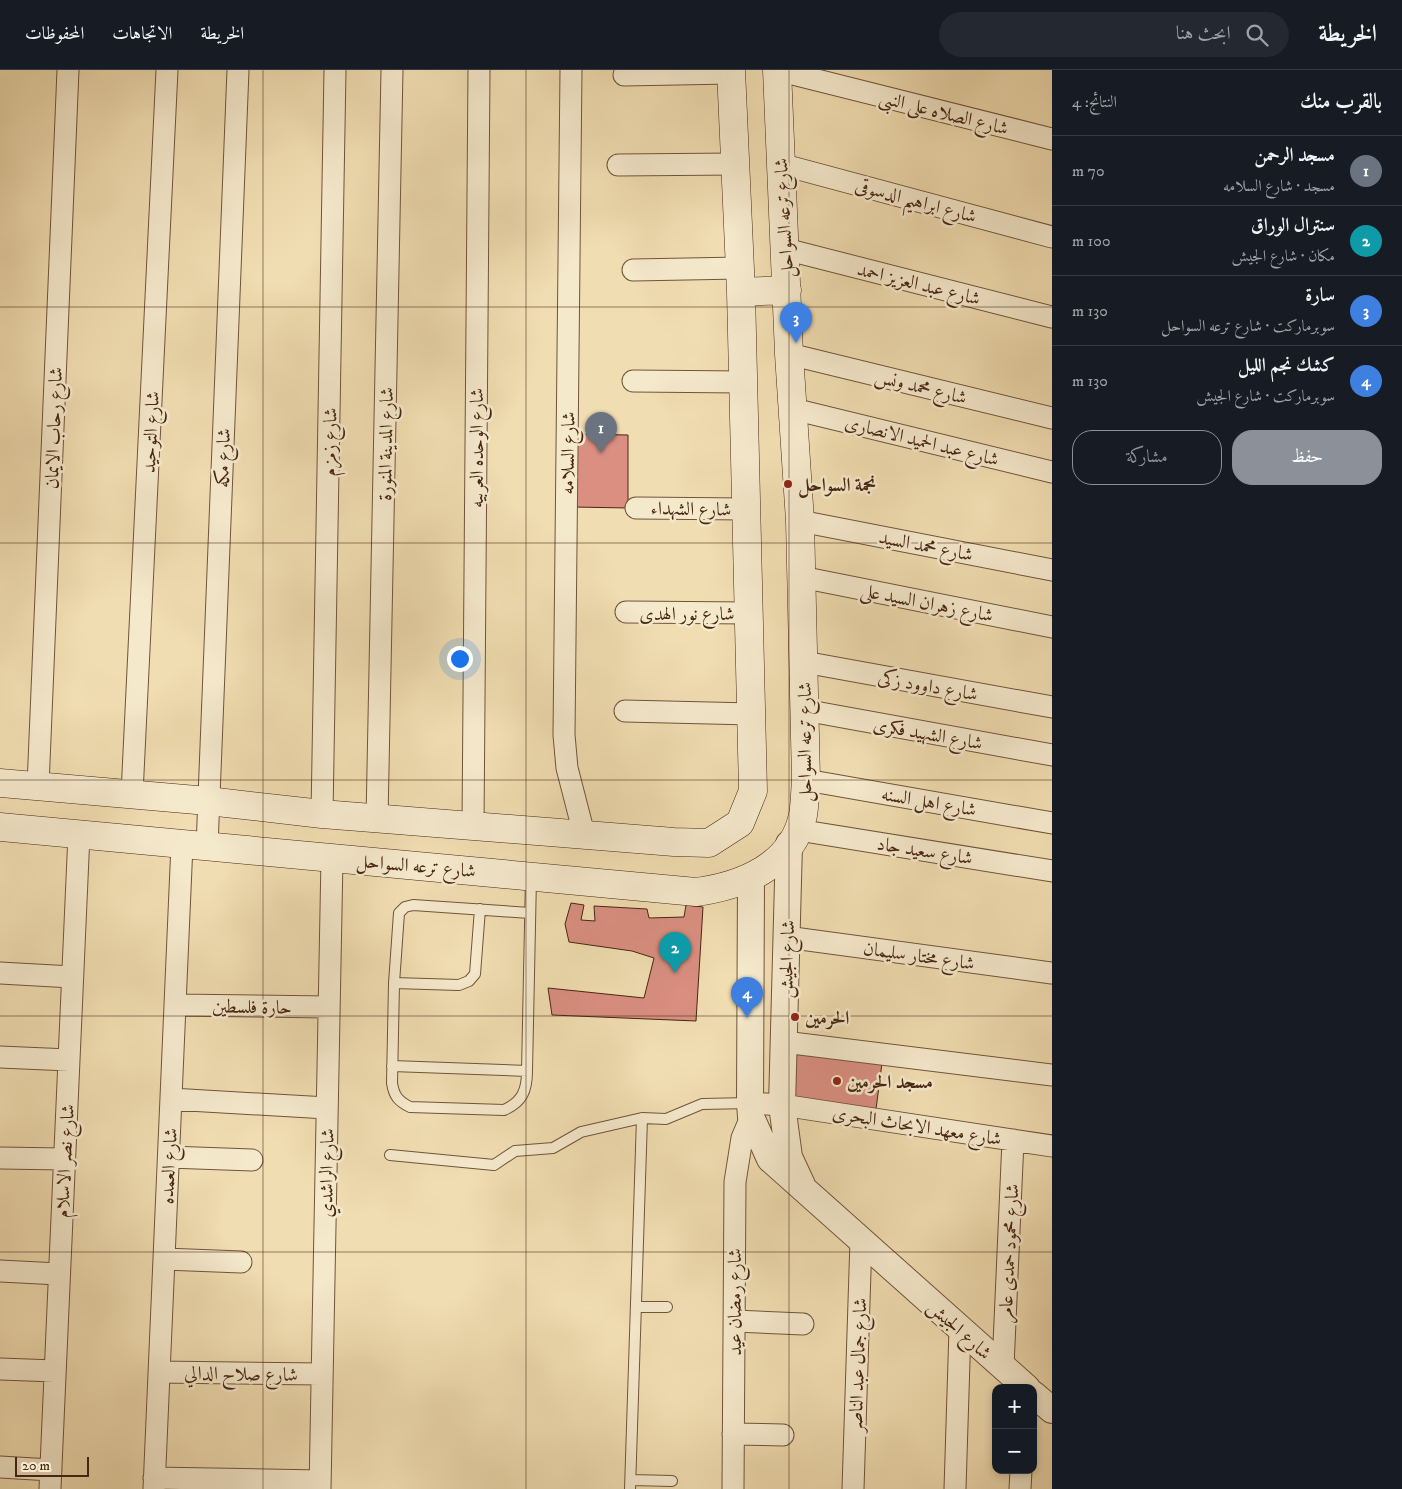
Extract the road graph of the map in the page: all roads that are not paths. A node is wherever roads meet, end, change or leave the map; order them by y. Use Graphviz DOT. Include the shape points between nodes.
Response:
graph roads {
  1 [pos="68,70"];
  2 [pos="167,70"];
  3 [pos="238,70"];
  4 [pos="335,70"];
  5 [pos="392,70"];
  6 [pos="479,70"];
  7 [pos="571,70"];
  8 [pos="777,70"];
  9 [pos="731,71"];
  10 [pos="624,75"];
  11 [pos="1052,139"];
  12 [pos="736,164"];
  13 [pos="780,164"];
  14 [pos="618,165"];
  15 [pos="1052,237"];
  16 [pos="785,249"];
  17 [pos="633,270"];
  18 [pos="741,280"];
  19 [pos="787,290"];
  20 [pos="1052,317"];
  21 [pos="789,354"];
  22 [pos="633,381"];
  23 [pos="742,382"];
  24 [pos="793,409"];
  25 [pos="1052,418"];
  26 [pos="1052,472"];
  27 [pos="636,508"];
  28 [pos="746,509"];
  29 [pos="800,521"];
  30 [pos="1052,570"];
  31 [pos="802,577"];
  32 [pos="626,612"];
  33 [pos="748,613"];
  34 [pos="1052,627"];
  35 [pos="804,662"];
  36 [pos="1052,707"];
  37 [pos="804,710"];
  38 [pos="625,711"];
  39 [pos="752,714"];
  40 [pos="1052,755"];
  41 [pos="806,780"];
  42 [pos="0,783"];
  43 [pos="38,786"];
  44 [pos="132,794"];
  45 [pos="208,801"];
  46 [pos="322,814"];
  47 [pos="377,818"];
  48 [pos="1052,823"];
  49 [pos="473,826"];
  50 [pos="0,827"];
  51 [pos="79,834"];
  52 [pos="584,834"];
  53 [pos="794,837"];
  54 [pos="194,845"];
  55 [pos="332,858"];
  56 [pos="1052,871"];
  57 [pos="530,876"];
  58 [pos="751,878"];
  59 [pos="480,909"];
  60 [pos="530,913"];
  61 [pos="786,937"];
  62 [pos="0,973"];
  63 [pos="1052,973"];
  64 [pos="72,977"];
  65 [pos="394,983"];
  66 [pos="175,1005"];
  67 [pos="329,1007"];
  68 [pos="784,1042"];
  69 [pos="0,1057"];
  70 [pos="69,1060"];
  71 [pos="392,1066"];
  72 [pos="527,1071"];
  73 [pos="1052,1075"];
  74 [pos="171,1099"];
  75 [pos="782,1105"];
  76 [pos="327,1108"];
  77 [pos="750,1110"];
  78 [pos="642,1118"];
  79 [pos="1013,1140"];
  80 [pos="1052,1146"];
  81 [pos="390,1155"];
  82 [pos="169,1157"];
  83 [pos="0,1158"];
  84 [pos="64,1159"];
  85 [pos="252,1160"];
  86 [pos="804,1190"];
  87 [pos="861,1240"];
  88 [pos="164,1259"];
  89 [pos="241,1262"];
  90 [pos="0,1271"];
  91 [pos="59,1274"];
  92 [pos="636,1307"];
  93 [pos="667,1307"];
  94 [pos="734,1321"];
  95 [pos="802,1324"];
  96 [pos="960,1328"];
  97 [pos="1003,1367"];
  98 [pos="0,1369"];
  99 [pos="55,1371"];
  100 [pos="159,1372"];
  101 [pos="322,1374"];
  102 [pos="1022,1384"];
  103 [pos="1037,1397"];
  104 [pos="1052,1410"];
  105 [pos="733,1434"];
  106 [pos="783,1435"];
  107 [pos="0,1467"];
  108 [pos="1021,1474"];
  109 [pos="50,1480"];
  110 [pos="672,1481"];
  111 [pos="154,1484"];
  112 [pos="631,1484"];
  113 [pos="320,1485"];
  114 [pos="733,1489"];
  115 [pos="853,1489"];
  116 [pos="955,1489"];
  117 [pos="1020,1489"];
  1 -- 43 [label="street, شارع رحاب الايمان"];
  2 -- 44 [label="street, شارع التوحيد"];
  3 -- 45 [label="street, شارع مكه"];
  4 -- 46 [label="street, شارع زمزم"];
  5 -- 47 [label="street, شارع المدينة المنورة"];
  6 -- 49 [label="street, شارع الوحده العربيه"];
  7 -- 52 [label="street, شارع السلامه" via="564,735 567,768"];
  8 -- 11 [label="street, شارع الصلاه على النبى"];
  8 -- 13 [label="main road, شارع ترعه السواحل"];
  9 -- 10 [label="street"];
  9 -- 12 [label="main road"];
  12 -- 14 [label="street"];
  12 -- 18 [label="main road"];
  13 -- 15 [label="street, شارع ابراهيم الدسوقى"];
  13 -- 16 [label="main road, شارع ترعه السواحل"];
  16 -- 19 [label="main road, شارع ترعه السواحل"];
  16 -- 20 [label="street, شارع عبد العزيز احمد"];
  17 -- 18 [label="street"];
  18 -- 19 [label="main road"];
  18 -- 23 [label="main road"];
  19 -- 21 [label="main road, شارع ترعه السواحل"];
  21 -- 24 [label="main road, شارع ترعه السواحل"];
  21 -- 25 [label="street, شارع محمد ونس"];
  22 -- 23 [label="street"];
  23 -- 28 [label="main road"];
  24 -- 26 [label="street, شارع عبد الحميد الانصارى"];
  24 -- 29 [label="main road, شارع ترعه السواحل"];
  27 -- 28 [label="street, شارع الشهداء"];
  28 -- 33 [label="main road"];
  29 -- 30 [label="street, شارع محمد السيد"];
  29 -- 31 [label="main road, شارع ترعه السواحل"];
  31 -- 34 [label="street, شارع زهران السيد على"];
  31 -- 35 [label="main road, شارع ترعه السواحل"];
  32 -- 33 [label="street, شارع نور الهدى"];
  33 -- 39 [label="main road"];
  35 -- 36 [label="street, شارع داوود زكى"];
  35 -- 37 [label="main road, شارع ترعه السواحل"];
  37 -- 40 [label="street, شارع الشهيد فكرى"];
  37 -- 41 [label="main road, شارع ترعه السواحل"];
  38 -- 39 [label="street"];
  39 -- 52 [label="main road" via="754,790 740,823 709,843"];
  41 -- 48 [label="street, شارع اهل السنه"];
  41 -- 53 [label="main road, شارع ترعه السواحل" via="803,815"];
  42 -- 43 [label="main road"];
  43 -- 44 [label="main road"];
  44 -- 45 [label="main road"];
  45 -- 46 [label="main road"];
  45 -- 54 [label="street, شارع مكه"];
  46 -- 47 [label="main road"];
  47 -- 49 [label="main road"];
  49 -- 52 [label="main road"];
  50 -- 51 [label="main road, شارع ترعه السواحل"];
  51 -- 54 [label="main road, شارع ترعه السواحل"];
  51 -- 64 [label="street, شارع نصر الاسلام"];
  53 -- 56 [label="street, شارع سعيد جاد"];
  53 -- 58 [label="main road, شارع ترعه السواحل" via="778,857"];
  53 -- 61 [label="street, شارع الجيش"];
  54 -- 55 [label="main road, شارع ترعه السواحل"];
  54 -- 66 [label="street, شارع العمده"];
  55 -- 57 [label="main road, شارع ترعه السواحل"];
  55 -- 67 [label="street, شارع الراشدي"];
  57 -- 58 [label="main road, شارع ترعه السواحل" via="696,892 724,888"];
  57 -- 60 [label="lane"];
  58 -- 77 [label="street, شارع الجيش"];
  59 -- 60 [label="lane"];
  59 -- 65 [label="lane" via="476,974 469,981 459,985"];
  59 -- 65 [label="lane" via="413,904 405,907 397,922"];
  60 -- 72 [label="lane"];
  61 -- 63 [label="street, شارع مختار سليمان"];
  61 -- 68 [label="street, شارع الجيش"];
  62 -- 64 [label="street"];
  64 -- 70 [label="street, شارع نصر الاسلام"];
  65 -- 71 [label="lane"];
  66 -- 67 [label="street, حارة فلسطين"];
  66 -- 74 [label="street, شارع العمده"];
  67 -- 76 [label="street, شارع الراشدي"];
  68 -- 73 [label="street"];
  68 -- 75 [label="street, شارع الجيش"];
  69 -- 70 [label="street"];
  70 -- 84 [label="street, شارع نصر الاسلام"];
  71 -- 72 [label="lane"];
  71 -- 72 [label="lane" via="394,1094 400,1102 419,1108 504,1110 523,1096"];
  74 -- 76 [label="street"];
  74 -- 82 [label="street, شارع العمده"];
  75 -- 77 [label="street, شارع معهد الابحاث البحرى"];
  75 -- 79 [label="street, شارع معهد الابحاث البحرى"];
  75 -- 86 [label="street, شارع الجيش" via="790,1157"];
  76 -- 101 [label="street, شارع الراشدي"];
  77 -- 78 [label="lane" via="702,1104 666,1119"];
  77 -- 86 [label="street, شارع الجيش" via="770,1159"];
  77 -- 94 [label="street, شارع رمضان عيد" via="735,1182"];
  78 -- 81 [label="lane" via="581,1132 554,1148 515,1151 494,1165"];
  78 -- 92 [label="lane"];
  79 -- 80 [label="street, شارع معهد الابحاث البحرى"];
  79 -- 97 [label="street, شارع محمود حمدى عامر"];
  82 -- 85 [label="street"];
  82 -- 88 [label="street, شارع العمده"];
  83 -- 84 [label="street"];
  84 -- 91 [label="street, شارع نصر الاسلام"];
  86 -- 87 [label="street, شارع الجيش"];
  87 -- 96 [label="street, شارع الجيش"];
  87 -- 115 [label="street, شارع جمال عبد الناصر"];
  88 -- 89 [label="street"];
  88 -- 100 [label="street, شارع العمده"];
  90 -- 91 [label="street"];
  91 -- 99 [label="street, شارع نصر الاسلام"];
  92 -- 93 [label="lane"];
  92 -- 112 [label="lane"];
  94 -- 95 [label="street"];
  94 -- 105 [label="street, شارع رمضان عيد"];
  96 -- 97 [label="street, شارع الجيش"];
  96 -- 116 [label="street"];
  97 -- 102 [label="street, شارع الجيش"];
  98 -- 99 [label="street"];
  99 -- 109 [label="street, شارع نصر الاسلام"];
  100 -- 101 [label="street, شارع صلاح الدالي"];
  100 -- 111 [label="street, شارع العمده"];
  101 -- 113 [label="street, شارع الراشدي"];
  103 -- 104 [label="street, شارع الجيش"];
  105 -- 106 [label="street"];
  105 -- 114 [label="street, شارع رمضان عيد"];
  107 -- 109 [label="street"];
  108 -- 117 [label="street"];
  110 -- 112 [label="lane"];
  111 -- 113 [label="street"];
}
